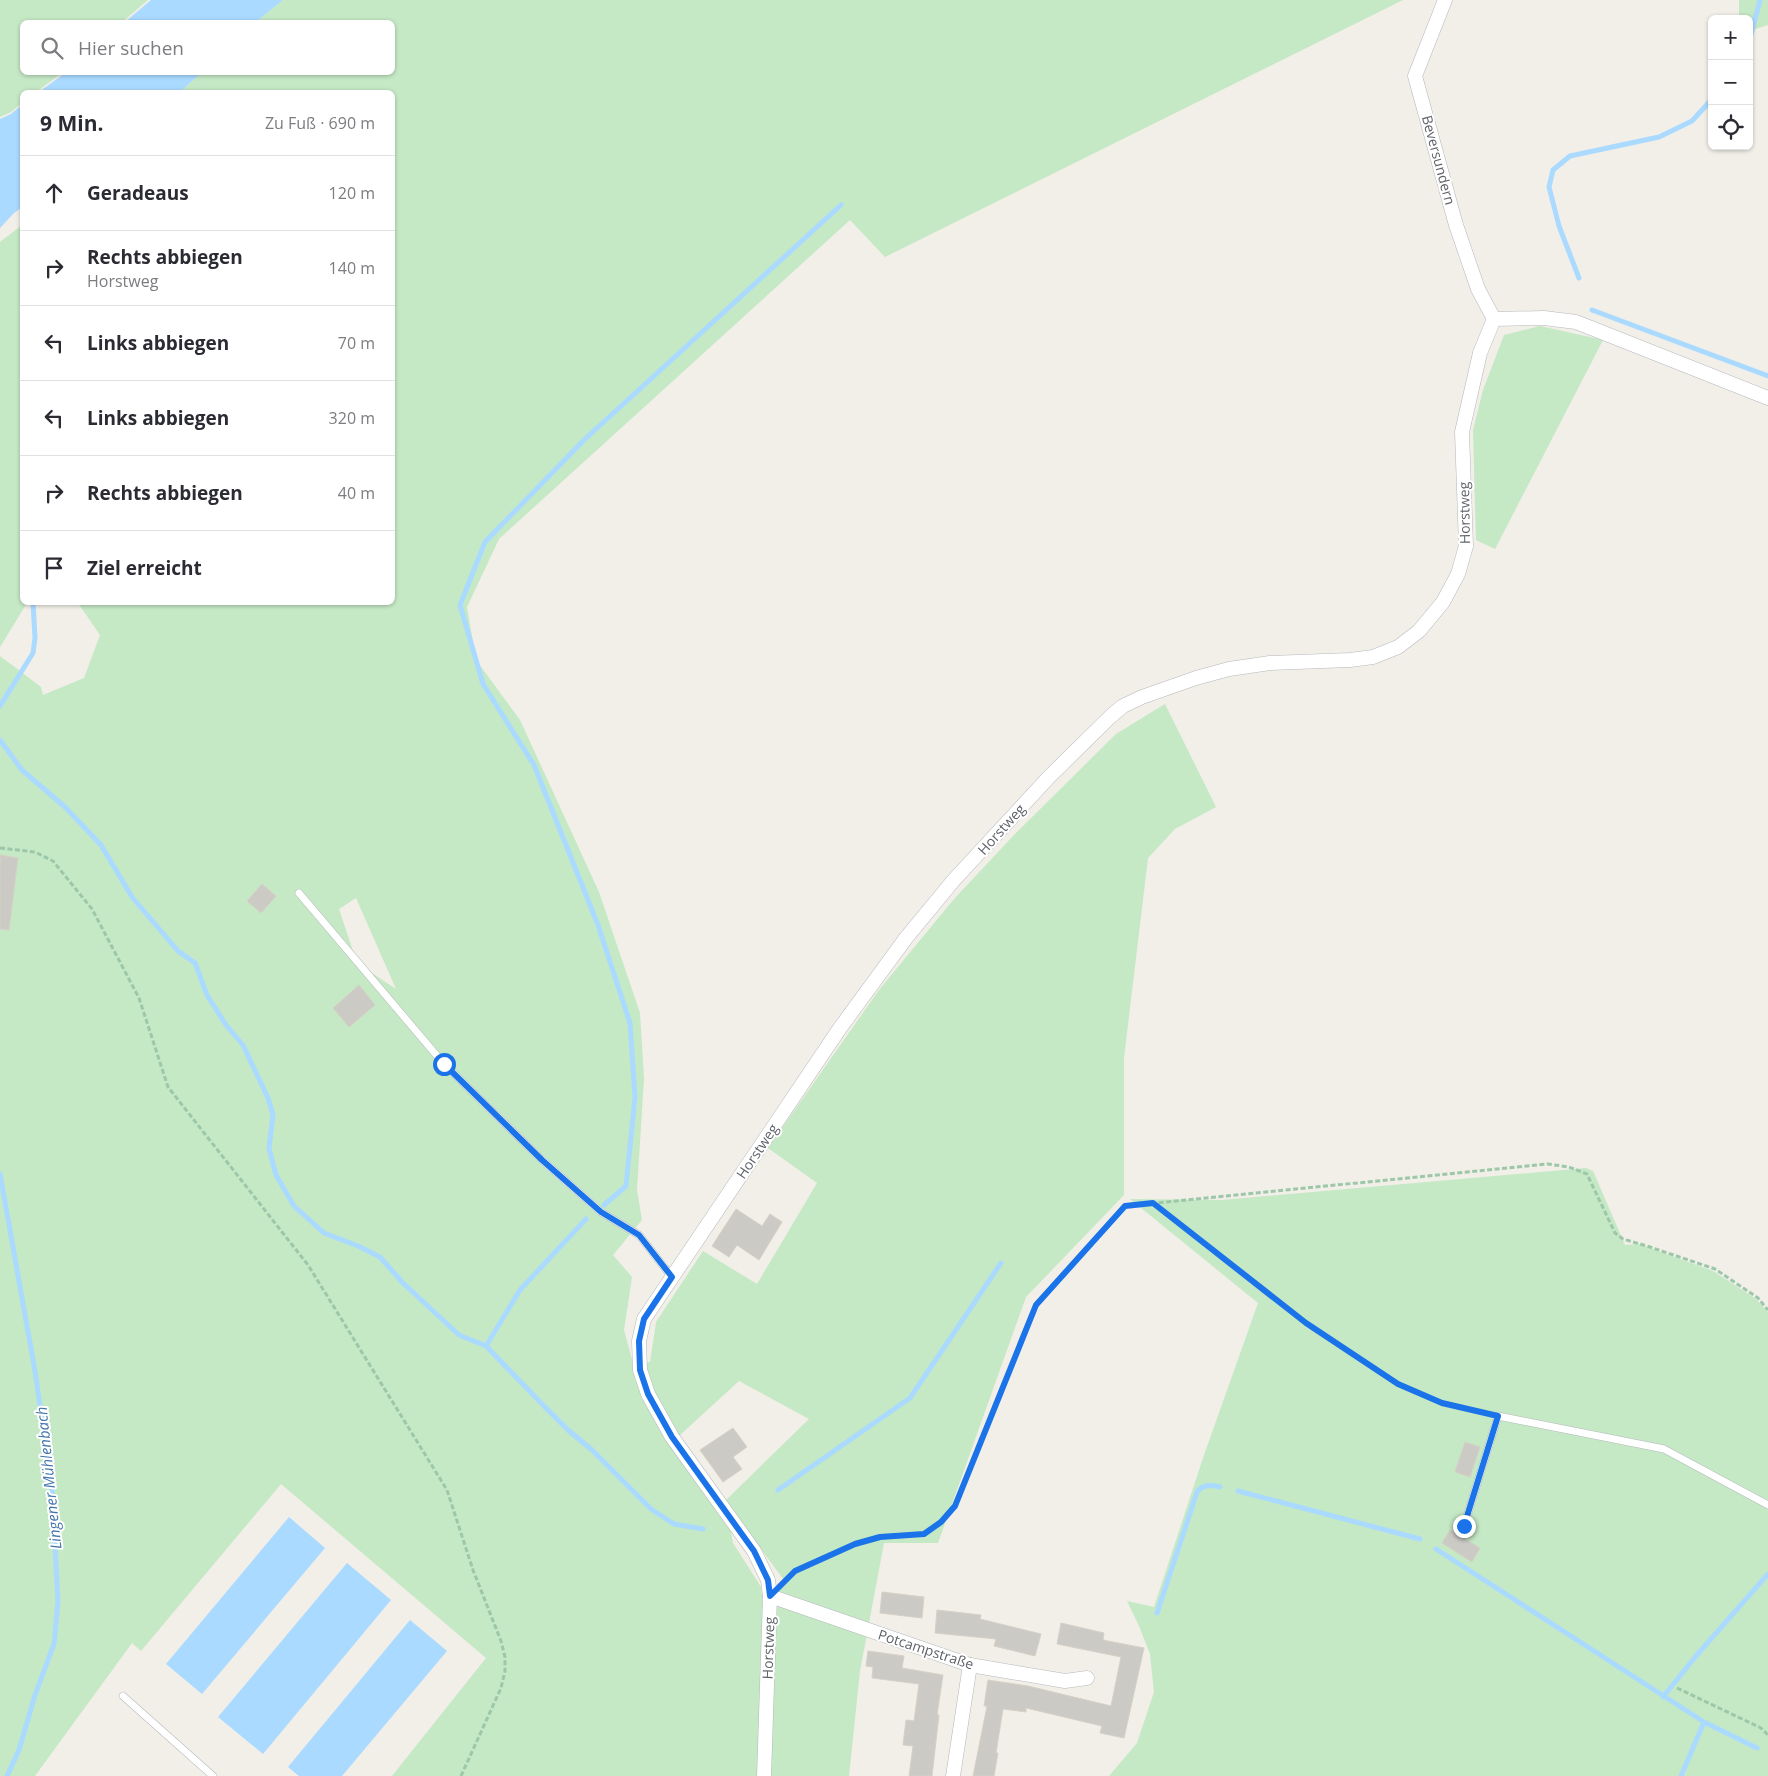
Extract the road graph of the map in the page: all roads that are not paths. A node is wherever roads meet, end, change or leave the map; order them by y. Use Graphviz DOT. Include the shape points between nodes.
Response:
graph roads {
  1 [pos="1445,0"];
  2 [pos="1494,319"];
  3 [pos="1768,398"];
  4 [pos="299,893"];
  5 [pos="672,1277"];
  6 [pos="1768,1505"];
  7 [pos="1464,1526"];
  8 [pos="770,1596"];
  9 [pos="970,1665"];
  10 [pos="1087,1678"];
  11 [pos="123,1696"];
  12 [pos="205,1773"];
  13 [pos="213,1776"];
  14 [pos="764,1776"];
  15 [pos="953,1776"];
  1 -- 2 [label="street, Beversundern" via="1415,76 1456,225 1478,289"];
  2 -- 3 [label="street" via="1544,318 1576,322"];
  2 -- 5 [label="street, Horstweg" via="1480,353 1462,432 1466,546 1458,574 1443,602 1419,631 1398,647 1373,657 1270,663 1196,678 1142,697 1111,716 1048,777 906,938 840,1028"];
  4 -- 5 [label="lane" via="444,1064 542,1160 601,1212 639,1235"];
  5 -- 8 [label="street, Horstweg" via="644,1319 639,1341 640,1370 648,1394 672,1437 754,1551 768,1580"];
  6 -- 7 [label="lane" via="1664,1448 1498,1416"];
  8 -- 9 [label="street, Potcampstraße"];
  8 -- 14 [label="street, Horstweg"];
  9 -- 10 [label="street, Potcampstraße" via="1065,1682"];
  9 -- 15 [label="street"];
  11 -- 12 [label="lane"];
  12 -- 13 [label="lane"];
}
